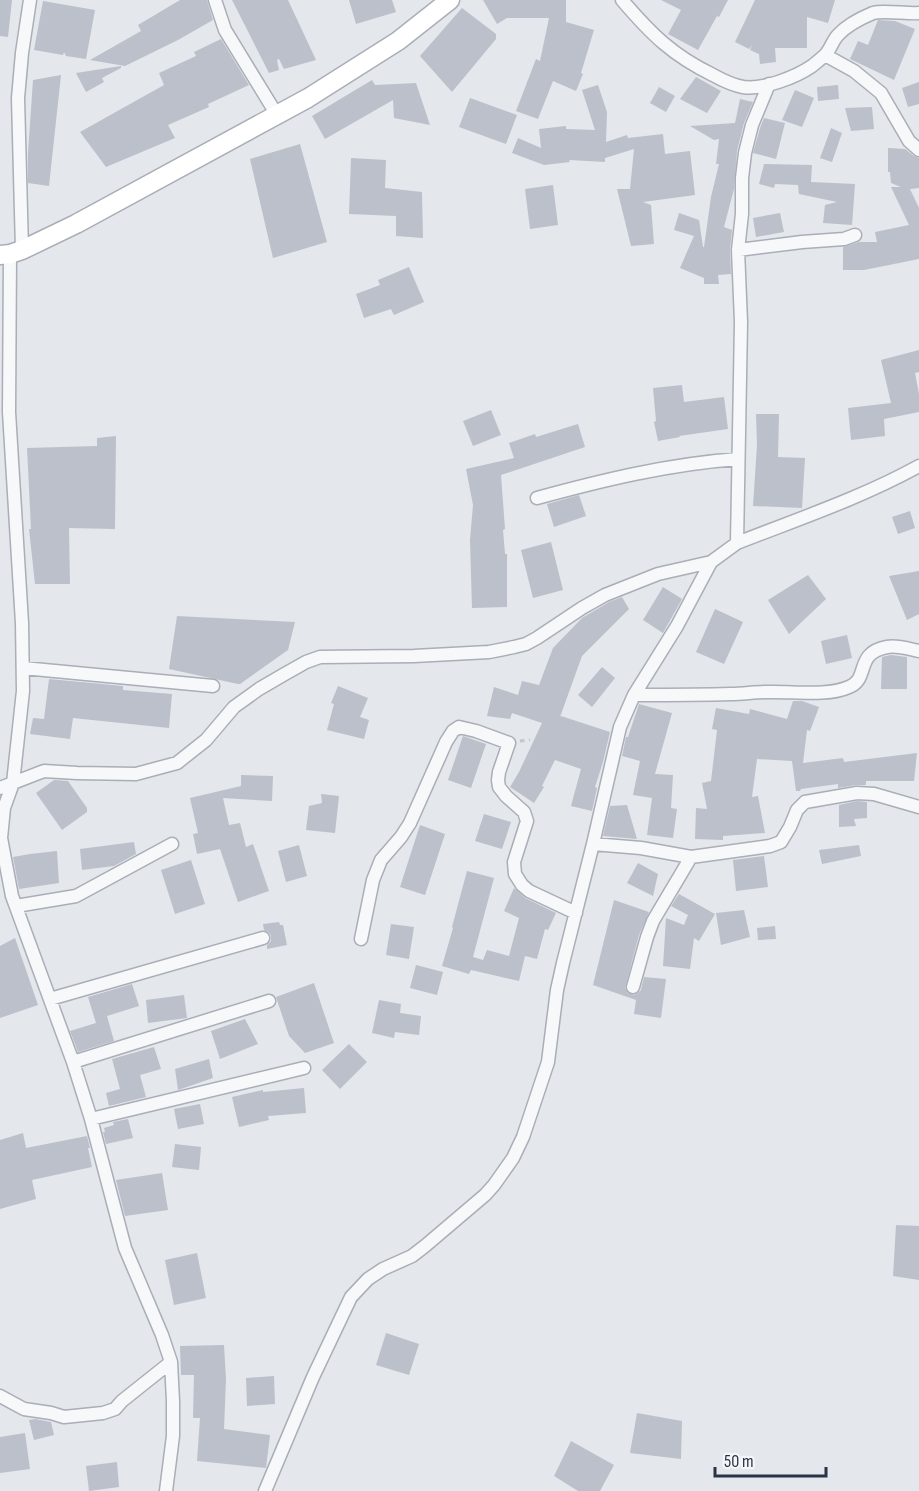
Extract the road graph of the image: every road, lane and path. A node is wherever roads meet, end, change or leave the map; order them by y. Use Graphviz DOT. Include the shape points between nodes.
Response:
graph roads {
  1 [pos="30,0"];
  2 [pos="215,0"];
  3 [pos="450,0"];
  4 [pos="622,0"];
  5 [pos="919,13"];
  6 [pos="825,55"];
  7 [pos="769,84"];
  8 [pos="277,115"];
  9 [pos="919,150"];
  10 [pos="855,235"];
  11 [pos="738,250"];
  12 [pos="11,253"];
  13 [pos="5,414"];
  14 [pos="738,459"];
  15 [pos="919,466"];
  16 [pos="537,498"];
  17 [pos="737,543"];
  18 [pos="711,562"];
  19 [pos="919,651"];
  20 [pos="23,668"];
  21 [pos="213,686"];
  22 [pos="634,695"];
  23 [pos="13,783"];
  24 [pos="0,788"];
  25 [pos="919,807"];
  26 [pos="2,811"];
  27 [pos="172,844"];
  28 [pos="593,844"];
  29 [pos="692,857"];
  30 [pos="16,906"];
  31 [pos="576,913"];
  32 [pos="263,938"];
  33 [pos="361,939"];
  34 [pos="633,987"];
  35 [pos="50,999"];
  36 [pos="269,1001"];
  37 [pos="73,1062"];
  38 [pos="304,1068"];
  39 [pos="91,1119"];
  40 [pos="171,1362"];
  41 [pos="0,1396"];
  42 [pos="166,1491"];
  43 [pos="266,1491"];
  1 -- 12 [label="street" via="18,98"];
  2 -- 8 [label="street" via="225,30"];
  3 -- 8 [label="main road" via="398,41"];
  4 -- 7 [label="street" via="659,42 678,57 727,83 743,87"];
  5 -- 6 [label="street" via="876,12 838,35"];
  6 -- 7 [label="street" via="811,67"];
  6 -- 9 [label="street" via="855,71 881,93 909,141"];
  7 -- 11 [label="street" via="744,153"];
  8 -- 12 [label="main road" via="76,224"];
  10 -- 11 [label="street"];
  11 -- 14 [label="street"];
  12 -- 13 [label="street"];
  13 -- 20 [label="street"];
  14 -- 16 [label="street" via="659,469"];
  14 -- 17 [label="street"];
  15 -- 17 [label="street" via="842,503"];
  17 -- 18 [label="street"];
  18 -- 22 [label="street"];
  18 -- 23 [label="street" via="658,574 605,595 537,638 514,647 414,656 320,657 306,662 234,707 206,740 177,763 136,774 44,771"];
  19 -- 22 [label="street" via="889,646 874,651 864,661 855,685 837,690"];
  20 -- 21 [label="street"];
  20 -- 23 [label="street"];
  22 -- 28 [label="street" via="620,727"];
  23 -- 24 [label="street"];
  23 -- 26 [label="street"];
  25 -- 29 [label="street" via="856,793 806,802 797,810 781,842"];
  26 -- 30 [label="street" via="1,838"];
  27 -- 30 [label="street" via="76,896"];
  28 -- 29 [label="street"];
  28 -- 31 [label="street"];
  29 -- 34 [label="street" via="653,921"];
  30 -- 35 [label="street"];
  31 -- 33 [label="street" via="529,891 515,874 514,862 527,821 524,812 499,787 499,772 509,742 459,727 443,747 410,823 381,860"];
  31 -- 43 [label="street" via="557,990 548,1062 513,1158 485,1195 412,1256 383,1269 351,1297"];
  32 -- 35 [label="street"];
  35 -- 37 [label="street"];
  36 -- 37 [label="street"];
  37 -- 39 [label="street"];
  38 -- 39 [label="street"];
  39 -- 40 [label="street" via="125,1248"];
  40 -- 41 [label="street" via="115,1408 103,1413 64,1417 24,1409"];
  40 -- 42 [label="street" via="173,1436"];
}
